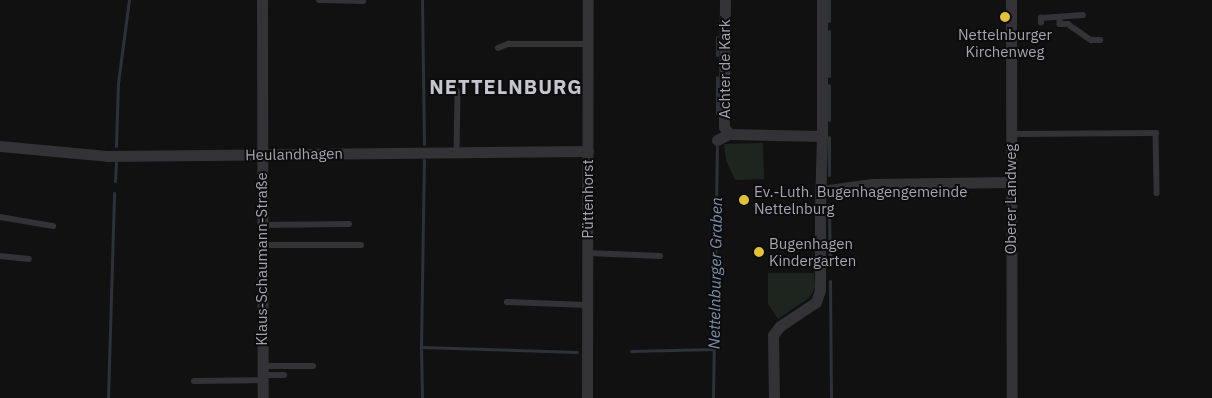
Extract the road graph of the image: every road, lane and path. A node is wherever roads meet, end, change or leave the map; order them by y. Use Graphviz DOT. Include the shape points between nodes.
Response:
graph roads {
  1 [pos="263,0"];
  2 [pos="319,0"];
  3 [pos="363,0"];
  4 [pos="588,0"];
  5 [pos="725,0"];
  6 [pos="822,0"];
  7 [pos="1011,0"];
  8 [pos="1083,14"];
  9 [pos="1060,18"];
  10 [pos="1041,23"];
  11 [pos="1100,40"];
  12 [pos="588,44"];
  13 [pos="498,48"];
  14 [pos="449,88"];
  15 [pos="729,134"];
  16 [pos="1011,134"];
  17 [pos="822,136"];
  18 [pos="717,140"];
  19 [pos="0,146"];
  20 [pos="588,151"];
  21 [pos="457,153"];
  22 [pos="262,154"];
  23 [pos="1010,182"];
  24 [pos="822,191"];
  25 [pos="1157,193"];
  26 [pos="0,217"];
  27 [pos="349,224"];
  28 [pos="262,225"];
  29 [pos="53,226"];
  30 [pos="361,245"];
  31 [pos="263,246"];
  32 [pos="588,253"];
  33 [pos="0,256"];
  34 [pos="660,256"];
  35 [pos="28,259"];
  36 [pos="507,302"];
  37 [pos="587,305"];
  38 [pos="314,366"];
  39 [pos="263,374"];
  40 [pos="284,376"];
  41 [pos="194,381"];
  42 [pos="263,398"];
  43 [pos="587,398"];
  44 [pos="774,398"];
  45 [pos="1012,398"];
  1 -- 22 [label="street, Klaus-Schaumann-Straße"];
  2 -- 3 [label="lane"];
  4 -- 12 [label="street, Püttenhorst"];
  5 -- 15 [label="street, Achter de Kark" via="724,128"];
  6 -- 17 [label="street"];
  7 -- 16 [label="street, Oberer Landweg"];
  8 -- 9 [label="lane"];
  9 -- 10 [label="lane" via="1041,18"];
  9 -- 11 [label="lane" via="1060,24 1068,24 1091,40"];
  12 -- 13 [label="lane" via="508,44"];
  12 -- 20 [label="street, Püttenhorst"];
  14 -- 21 [label="lane" via="458,92"];
  15 -- 17 [label="street, Achter de Kark"];
  15 -- 18 [label="street"];
  16 -- 23 [label="street, Oberer Landweg"];
  16 -- 25 [label="lane" via="1156,133"];
  17 -- 24 [label="street"];
  19 -- 22 [label="street, Heulandhagen" via="107,156"];
  20 -- 21 [label="street, Heulandhagen"];
  20 -- 32 [label="street, Püttenhorst"];
  21 -- 22 [label="street, Heulandhagen"];
  22 -- 28 [label="street, Klaus-Schaumann-Straße"];
  23 -- 24 [label="street" via="872,184"];
  23 -- 45 [label="street, Oberer Landweg"];
  24 -- 44 [label="street" via="820,290 816,302 780,326 773,335"];
  26 -- 29 [label="lane"];
  27 -- 28 [label="lane"];
  28 -- 31 [label="street, Klaus-Schaumann-Straße"];
  30 -- 31 [label="lane"];
  31 -- 39 [label="street, Klaus-Schaumann-Straße"];
  32 -- 34 [label="lane"];
  32 -- 37 [label="street, Püttenhorst"];
  33 -- 35 [label="lane"];
  36 -- 37 [label="lane"];
  37 -- 43 [label="street, Püttenhorst"];
  38 -- 39 [label="lane"];
  39 -- 40 [label="lane"];
  39 -- 41 [label="lane"];
  39 -- 42 [label="street, Klaus-Schaumann-Straße"];
}
